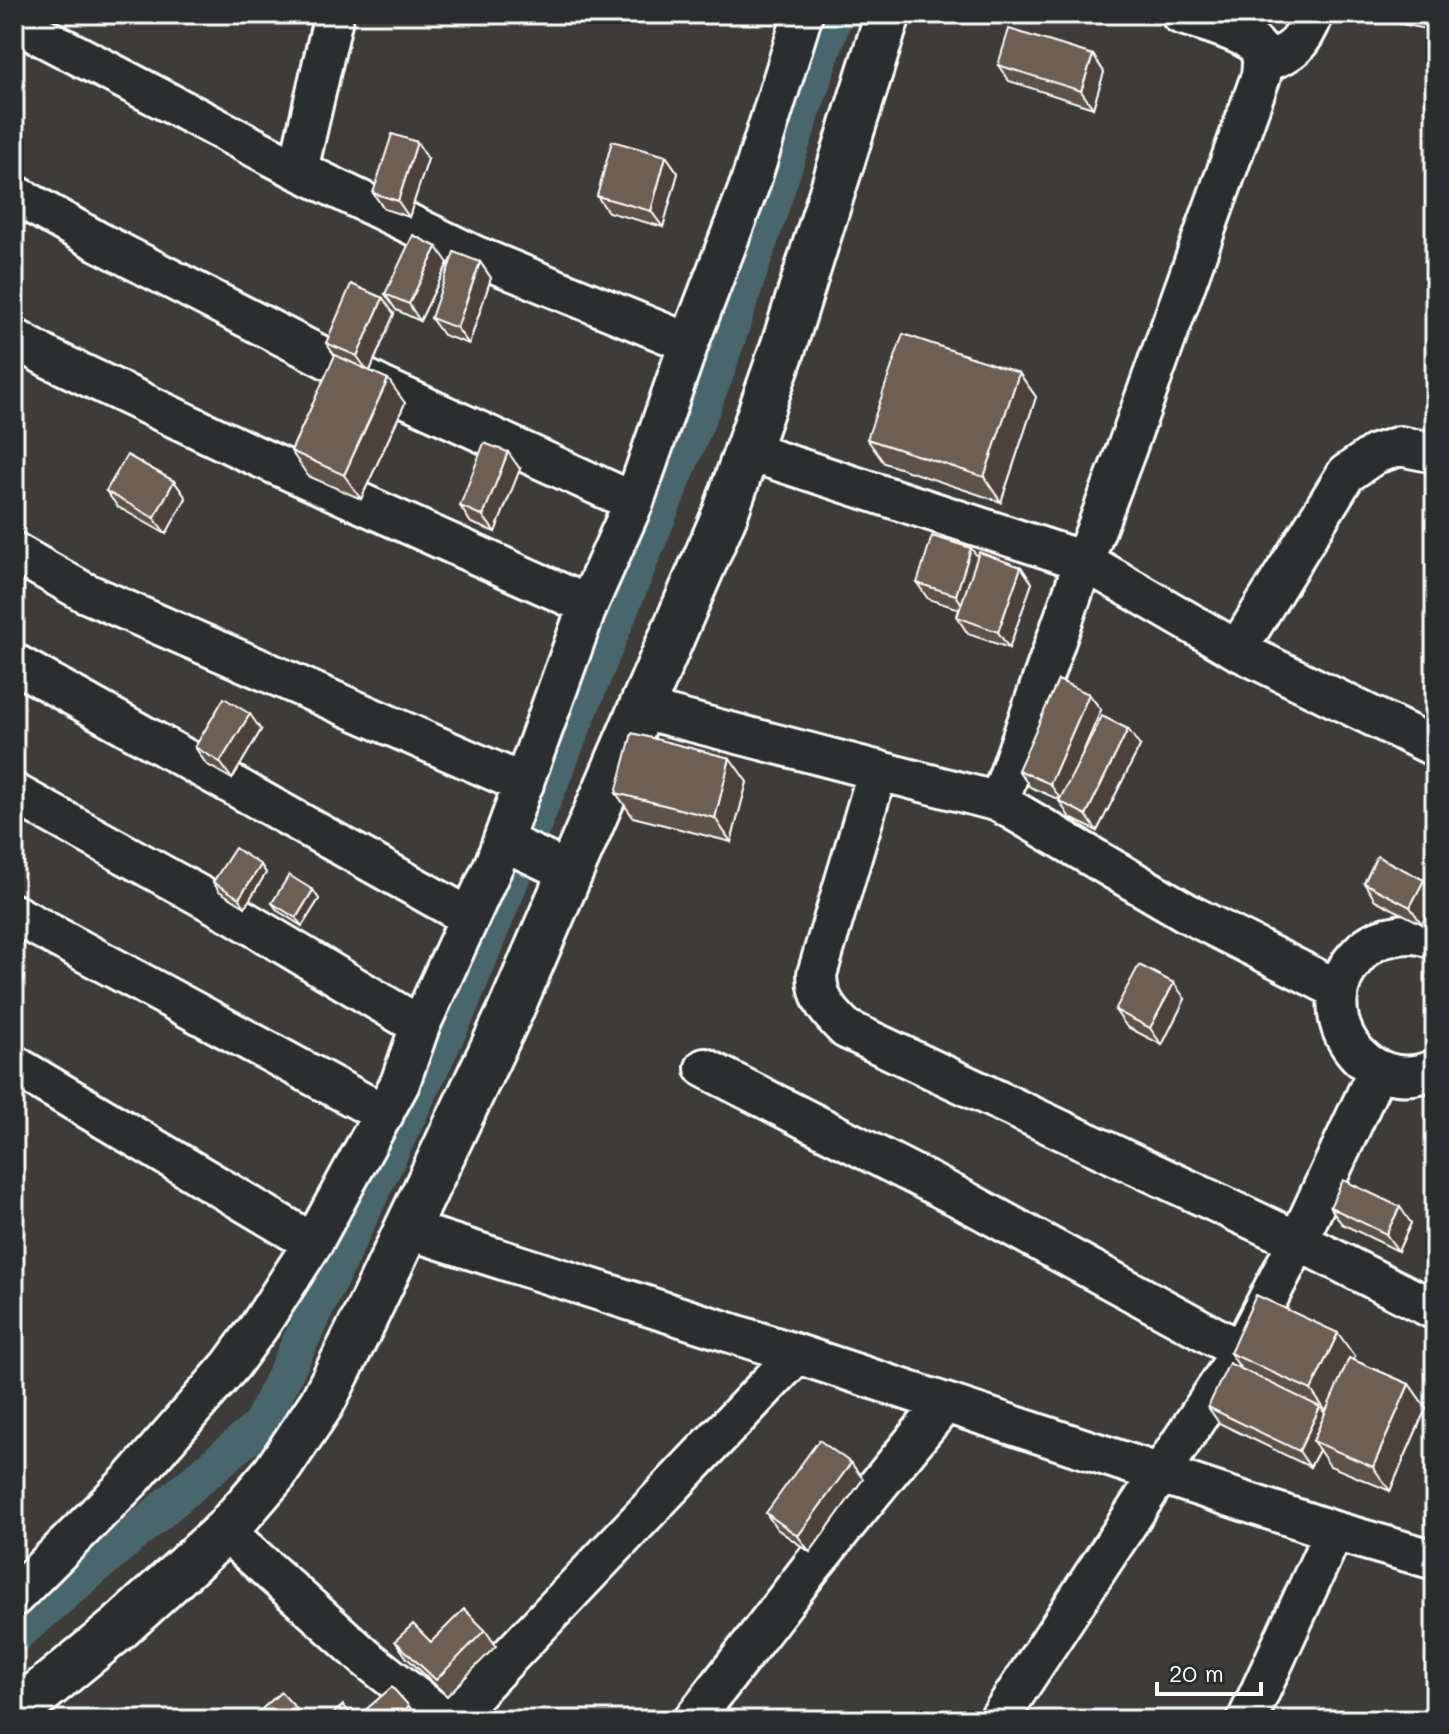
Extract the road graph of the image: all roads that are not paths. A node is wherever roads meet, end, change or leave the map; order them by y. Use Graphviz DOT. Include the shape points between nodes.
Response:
graph roads {
  1 [pos="334,14"];
  2 [pos="803,14"];
  3 [pos="888,14"];
  4 [pos="1180,14"];
  5 [pos="1314,14"];
  6 [pos="31,23"];
  7 [pos="1263,63"];
  8 [pos="298,170"];
  9 [pos="14,194"];
  10 [pos="14,338"];
  11 [pos="689,343"];
  12 [pos="747,451"];
  13 [pos="1435,453"];
  14 [pos="634,502"];
  15 [pos="14,552"];
  16 [pos="1084,561"];
  17 [pos="588,605"];
  18 [pos="1237,650"];
  19 [pos="14,663"];
  20 [pos="642,709"];
  21 [pos="1435,747"];
  22 [pos="878,770"];
  23 [pos="524,784"];
  24 [pos="14,793"];
  25 [pos="999,802"];
  26 [pos="509,844"];
  27 [pos="562,869"];
  28 [pos="14,914"];
  29 [pos="469,917"];
  30 [pos="1435,940"];
  31 [pos="1337,989"];
  32 [pos="420,1026"];
  33 [pos="14,1065"];
  34 [pos="705,1068"];
  35 [pos="1378,1069"];
  36 [pos="1435,1069"];
  37 [pos="384,1114"];
  38 [pos="406,1229"];
  39 [pos="1298,1241"];
  40 [pos="313,1243"];
  41 [pos="1435,1310"];
  42 [pos="1241,1351"];
  43 [pos="797,1354"];
  44 [pos="945,1403"];
  45 [pos="1161,1473"];
  46 [pos="225,1531"];
  47 [pos="1334,1531"];
  48 [pos="1435,1560"];
  49 [pos="14,1597"];
  50 [pos="14,1714"];
  51 [pos="447,1720"];
  52 [pos="693,1720"];
  53 [pos="998,1720"];
  54 [pos="1247,1720"];
  1 -- 8 [label="street"];
  2 -- 11 [label="street" via="750,184"];
  3 -- 12 [label="street"];
  4 -- 7 [label="street" via="1241,36 1256,45"];
  5 -- 7 [label="street" via="1293,50"];
  6 -- 8 [label="street"];
  7 -- 16 [label="street"];
  8 -- 11 [label="street" via="474,255"];
  9 -- 14 [label="street" via="380,386"];
  10 -- 17 [label="street" via="245,451"];
  11 -- 14 [label="street"];
  12 -- 16 [label="street"];
  12 -- 20 [label="street"];
  13 -- 18 [label="street" via="1400,446 1375,454 1346,474"];
  14 -- 17 [label="street"];
  15 -- 23 [label="street" via="84,592"];
  16 -- 18 [label="street"];
  16 -- 25 [label="street"];
  17 -- 23 [label="street"];
  18 -- 21 [label="street"];
  19 -- 29 [label="street"];
  20 -- 22 [label="street"];
  20 -- 27 [label="street"];
  22 -- 25 [label="street"];
  22 -- 39 [label="street" via="817,974 825,1008 846,1029"];
  23 -- 26 [label="street"];
  24 -- 32 [label="street" via="235,915"];
  25 -- 31 [label="street" via="1189,914"];
  26 -- 27 [label="street"];
  26 -- 29 [label="street"];
  27 -- 38 [label="street" via="510,1012"];
  28 -- 37 [label="street"];
  29 -- 32 [label="street"];
  30 -- 31 [label="street" via="1405,933 1383,937 1362,949"];
  31 -- 35 [label="street" via="1336,1013 1344,1036 1358,1056"];
  32 -- 37 [label="street"];
  33 -- 40 [label="street"];
  34 -- 42 [label="street" via="962,1199"];
  35 -- 36 [label="street" via="1401,1075"];
  35 -- 39 [label="street"];
  37 -- 40 [label="street"];
  38 -- 43 [label="street"];
  38 -- 46 [label="street" via="322,1403 275,1473"];
  39 -- 41 [label="street"];
  39 -- 42 [label="street"];
  40 -- 49 [label="street" via="231,1365 132,1479"];
  42 -- 45 [label="street"];
  43 -- 44 [label="street"];
  43 -- 51 [label="street"];
  44 -- 45 [label="street"];
  44 -- 52 [label="street"];
  45 -- 47 [label="street"];
  45 -- 53 [label="street"];
  46 -- 50 [label="street"];
  46 -- 51 [label="street" via="366,1658"];
  47 -- 48 [label="street"];
  47 -- 54 [label="street"];
}
